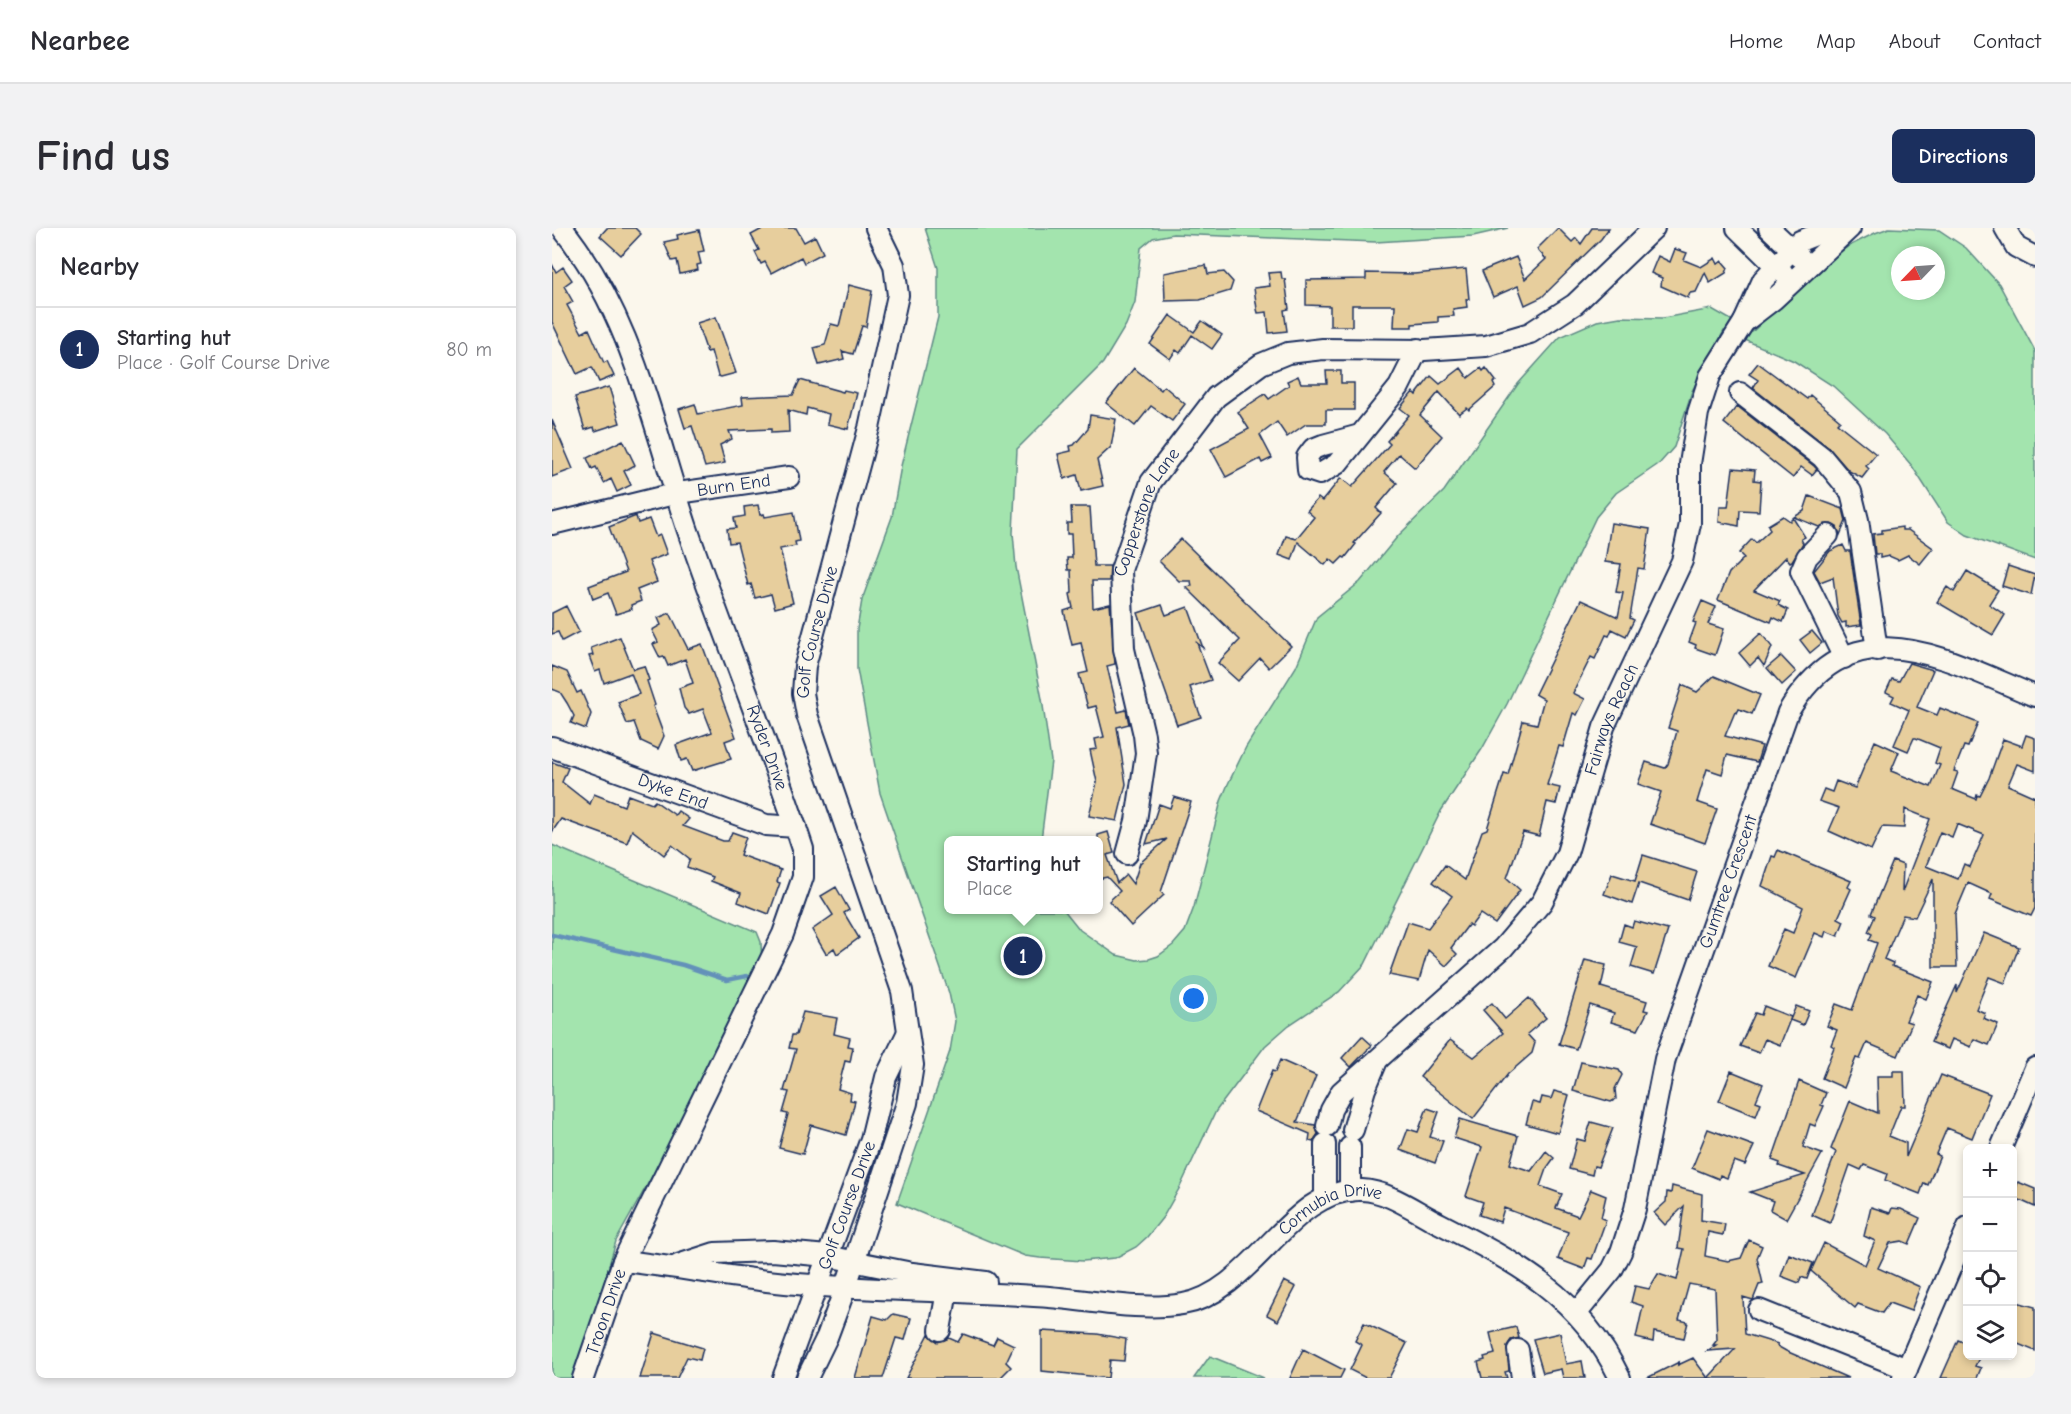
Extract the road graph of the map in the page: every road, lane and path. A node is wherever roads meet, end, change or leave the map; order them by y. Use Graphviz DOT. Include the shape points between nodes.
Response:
graph roads {
  1 [pos="562,228"];
  2 [pos="876,228"];
  3 [pos="1654,228"];
  4 [pos="1737,228"];
  5 [pos="1769,228"];
  6 [pos="1833,228"];
  7 [pos="1850,228"];
  8 [pos="2005,228"];
  9 [pos="1793,248"];
  10 [pos="2035,257"];
  11 [pos="1774,266"];
  12 [pos="1808,266"];
  13 [pos="1792,280"];
  14 [pos="1744,322"];
  15 [pos="1418,350"];
  16 [pos="1740,393"];
  17 [pos="1360,435"];
  18 [pos="789,477"];
  19 [pos="678,493"];
  20 [pos="552,524"];
  21 [pos="1828,535"];
  22 [pos="1877,650"];
  23 [pos="1844,658"];
  24 [pos="2035,696"];
  25 [pos="552,747"];
  26 [pos="796,827"];
  27 [pos="1126,854"];
  28 [pos="908,1032"];
  29 [pos="1377,1060"];
  30 [pos="2035,1068"];
  31 [pos="2003,1144"];
  32 [pos="1350,1191"];
  33 [pos="1325,1198"];
  34 [pos="1963,1239"];
  35 [pos="827,1256"];
  36 [pos="623,1261"];
  37 [pos="852,1261"];
  38 [pos="677,1266"];
  39 [pos="819,1284"];
  40 [pos="949,1285"];
  41 [pos="846,1286"];
  42 [pos="1759,1310"];
  43 [pos="1577,1313"];
  44 [pos="940,1330"];
  45 [pos="1518,1350"];
  46 [pos="1905,1374"];
  47 [pos="583,1378"];
  48 [pos="783,1378"];
  49 [pos="807,1378"];
  50 [pos="1522,1378"];
  51 [pos="1620,1378"];
  1 -- 19 [label="street, Ryder Drive" via="599,281 621,327"];
  2 -- 28 [label="street, Golf Course Drive" via="894,265 898,295 869,428 805,666 803,693 807,715 902,991"];
  3 -- 15 [label="street, Copperstone Lane" via="1575,304 1530,333 1486,346"];
  4 -- 11 [label="street"];
  5 -- 9 [label="street"];
  6 -- 9 [label="street, Fairways Reach" via="1800,241"];
  7 -- 12 [label="street, Fairways Reach"];
  8 -- 10 [label="street" via="2016,247"];
  9 -- 11 [label="street, Fairways Reach"];
  9 -- 12 [label="street"];
  11 -- 13 [label="street"];
  11 -- 14 [label="street, Fairways Reach" via="1757,290"];
  12 -- 13 [label="street, Fairways Reach"];
  13 -- 14 [label="street, Fairways Reach"];
  14 -- 29 [label="street, Fairways Reach" via="1710,376 1698,414 1690,464 1690,524 1682,561 1604,727 1563,861 1526,925"];
  15 -- 17 [label="street" via="1399,387"];
  15 -- 27 [label="street, Copperstone Lane" via="1323,349 1288,353 1261,364 1216,397 1150,482 1126,550 1120,586 1127,666 1146,753 1136,821"];
  16 -- 22 [label="street" via="1822,457 1851,492"];
  18 -- 19 [label="street, Burn End"];
  19 -- 20 [label="street, Burn End"];
  19 -- 26 [label="street, Ryder Drive"];
  21 -- 23 [label="street" via="1807,557 1801,571"];
  22 -- 23 [label="street, Gumtree Crescent"];
  22 -- 24 [label="street, Gumtree Crescent" via="1902,647 1924,651"];
  23 -- 43 [label="street, Gumtree Crescent" via="1818,672 1788,712 1665,1059 1635,1209 1621,1252 1612,1270"];
  25 -- 26 [label="street, Dyke End" via="766,825"];
  26 -- 36 [label="street, Ryder Drive" via="803,849 803,877 783,934"];
  28 -- 35 [label="street, Golf Course Drive" via="886,1077 871,1139"];
  28 -- 37 [label="street, Golf Course Drive" via="913,1065 907,1103"];
  29 -- 32 [label="street, Fairways Reach" via="1352,1139"];
  29 -- 33 [label="street, Fairways Reach" via="1341,1092 1330,1110"];
  30 -- 31 [label="street"];
  32 -- 33 [label="street, Cornubia Drive"];
  32 -- 43 [label="street, Cornubia Drive" via="1378,1193 1512,1260"];
  33 -- 40 [label="street, Cornubia Drive" via="1305,1211 1240,1273 1204,1298 1168,1306"];
  34 -- 46 [label="street"];
  35 -- 37 [label="street, Cornubia Drive"];
  35 -- 38 [label="street, Troon Drive" via="773,1251 716,1253"];
  35 -- 39 [label="street, Golf Course Drive"];
  36 -- 38 [label="street, Troon Drive"];
  36 -- 47 [label="street, Troon Drive"];
  37 -- 40 [label="street, Cornubia Drive"];
  37 -- 41 [label="street, Golf Course Drive"];
  38 -- 39 [label="street, Troon Drive" via="768,1281"];
  39 -- 41 [label="street, Cornubia Drive"];
  39 -- 48 [label="street, Golf Course Drive"];
  40 -- 41 [label="street, Cornubia Drive"];
  40 -- 44 [label="street"];
  41 -- 49 [label="street, Golf Course Drive"];
  42 -- 46 [label="street"];
  43 -- 51 [label="street, Cornubia Drive"];
  45 -- 50 [label="street"];
}
